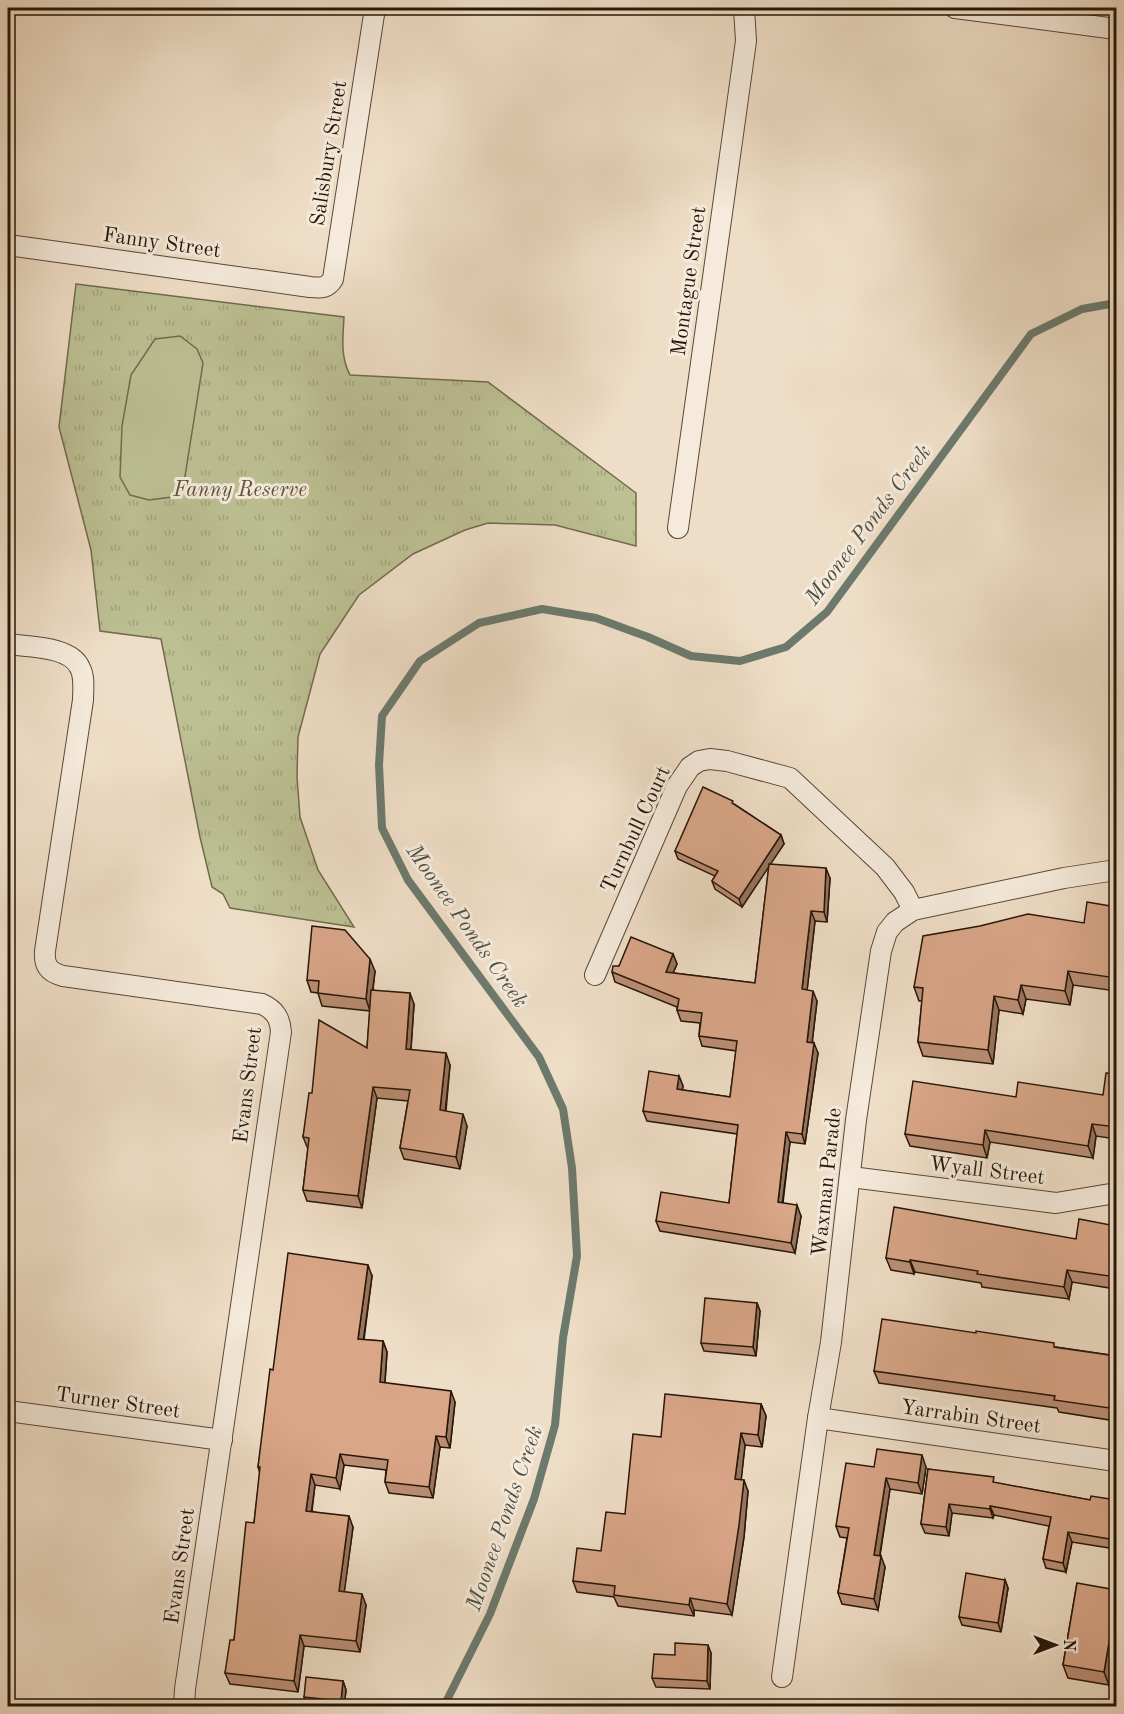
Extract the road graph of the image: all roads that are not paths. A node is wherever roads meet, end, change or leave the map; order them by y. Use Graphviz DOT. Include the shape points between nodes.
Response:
graph roads {
  1 [pos="375,8"];
  2 [pos="744,8"];
  3 [pos="758,8"];
  4 [pos="955,8"];
  5 [pos="1116,29"];
  6 [pos="746,41"];
  7 [pos="8,245"];
  8 [pos="310,287"];
  9 [pos="678,528"];
  10 [pos="8,644"];
  11 [pos="1116,870"];
  12 [pos="913,910"];
  13 [pos="596,975"];
  14 [pos="850,1177"];
  15 [pos="1116,1193"];
  16 [pos="8,1411"];
  17 [pos="818,1418"];
  18 [pos="222,1440"];
  19 [pos="1116,1461"];
  20 [pos="782,1677"];
  21 [pos="184,1707"];
  1 -- 8 [label="street, Salisbury Street" via="333,279 323,288"];
  2 -- 6 [label="street, Montague Street"];
  3 -- 6 [label="street, Montague Street"];
  4 -- 5 [label="street"];
  6 -- 9 [label="street, Montague Street"];
  7 -- 8 [label="street, Fanny Street"];
  10 -- 18 [label="street, Evans Street" via="69,656 80,667 83,684 45,951 47,968 63,976 262,1004 277,1014 280,1023"];
  11 -- 12 [label="street, Waxman Parade"];
  12 -- 13 [label="street, Turnbull Court" via="885,867 790,778 727,761 699,761 677,786"];
  12 -- 14 [label="street, Waxman Parade" via="887,932 881,951"];
  14 -- 15 [label="street, Wyall Street" via="1056,1203"];
  14 -- 17 [label="street, Waxman Parade"];
  16 -- 18 [label="street, Turner Street"];
  17 -- 19 [label="street, Yarrabin Street"];
  17 -- 20 [label="street, Waxman Parade"];
  18 -- 21 [label="street, Evans Street"];
}
